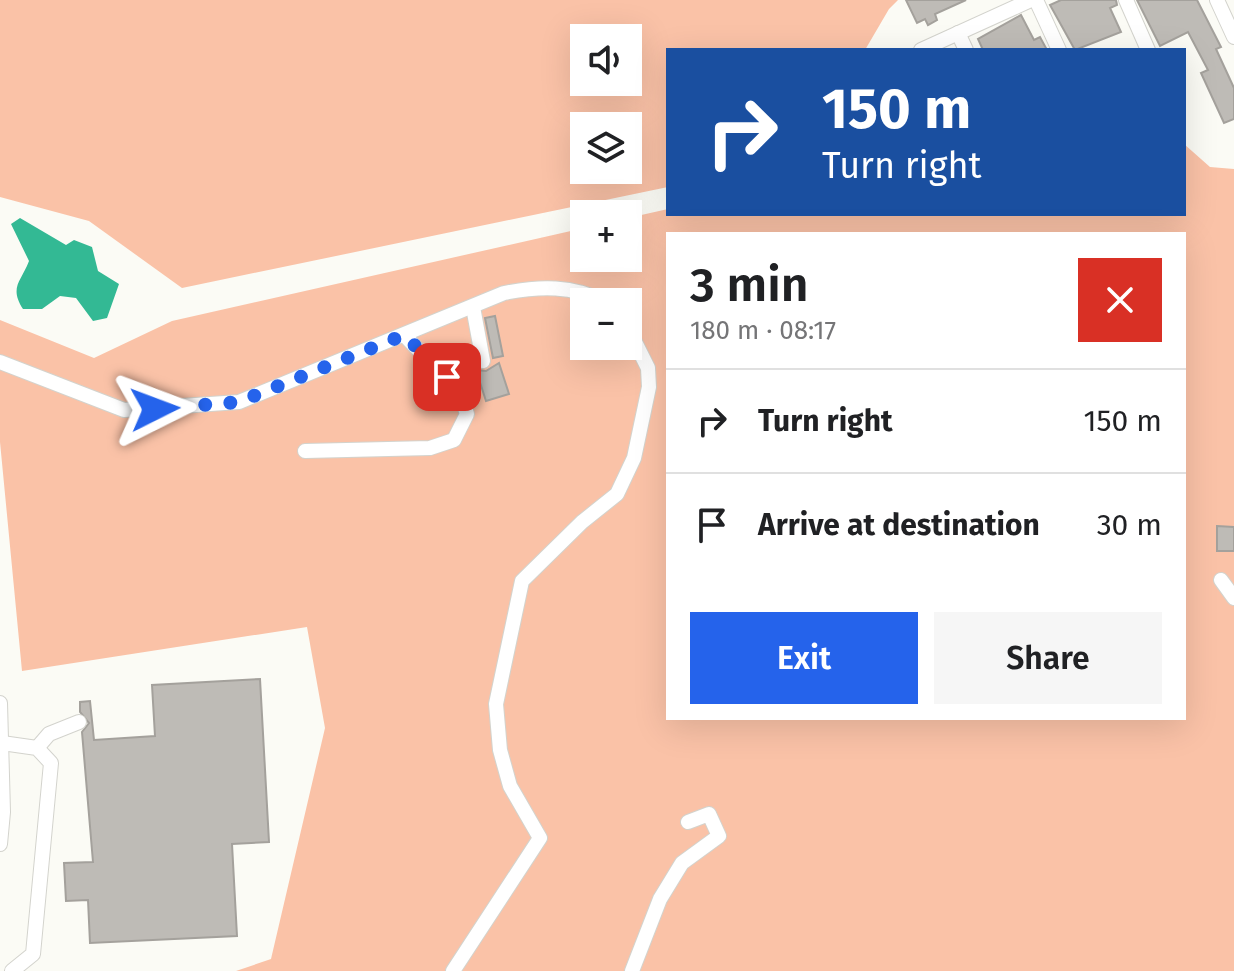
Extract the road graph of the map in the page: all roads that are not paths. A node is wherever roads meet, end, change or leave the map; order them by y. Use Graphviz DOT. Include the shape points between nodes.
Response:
graph roads {
  1 [pos="1033,0"];
  2 [pos="1126,0"];
  3 [pos="1217,0"];
  4 [pos="958,33"];
  5 [pos="1234,37"];
  6 [pos="925,48"];
  7 [pos="965,48"];
  8 [pos="1058,48"];
  9 [pos="1147,48"];
  10 [pos="570,290"];
  11 [pos="473,307"];
  12 [pos="404,335"];
  13 [pos="642,358"];
  14 [pos="483,361"];
  15 [pos="0,362"];
  16 [pos="305,451"];
  17 [pos="1221,580"];
  18 [pos="1234,598"];
  19 [pos="0,703"];
  20 [pos="79,722"];
  21 [pos="2,743"];
  22 [pos="37,748"];
  23 [pos="688,822"];
  24 [pos="0,844"];
  25 [pos="12,971"];
  26 [pos="453,971"];
  27 [pos="632,971"];
  1 -- 4 [label="street"];
  1 -- 8 [label="street"];
  2 -- 9 [label="street"];
  3 -- 5 [label="street"];
  4 -- 6 [label="street"];
  4 -- 7 [label="street"];
  10 -- 11 [label="street" via="539,286"];
  11 -- 12 [label="street"];
  11 -- 14 [label="street"];
  12 -- 15 [label="street" via="239,402 186,409 124,410"];
  12 -- 16 [label="street" via="460,393 467,414 454,440 430,448"];
  13 -- 26 [label="street" via="648,378 646,409 634,458 617,494 522,581 496,704 510,786 540,838"];
  17 -- 18 [label="street"];
  19 -- 21 [label="street"];
  20 -- 22 [label="street" via="56,730"];
  21 -- 22 [label="street"];
  21 -- 24 [label="street"];
  22 -- 25 [label="street" via="51,763 33,954"];
  23 -- 27 [label="street" via="709,814 719,836 682,863 660,899"];
}
